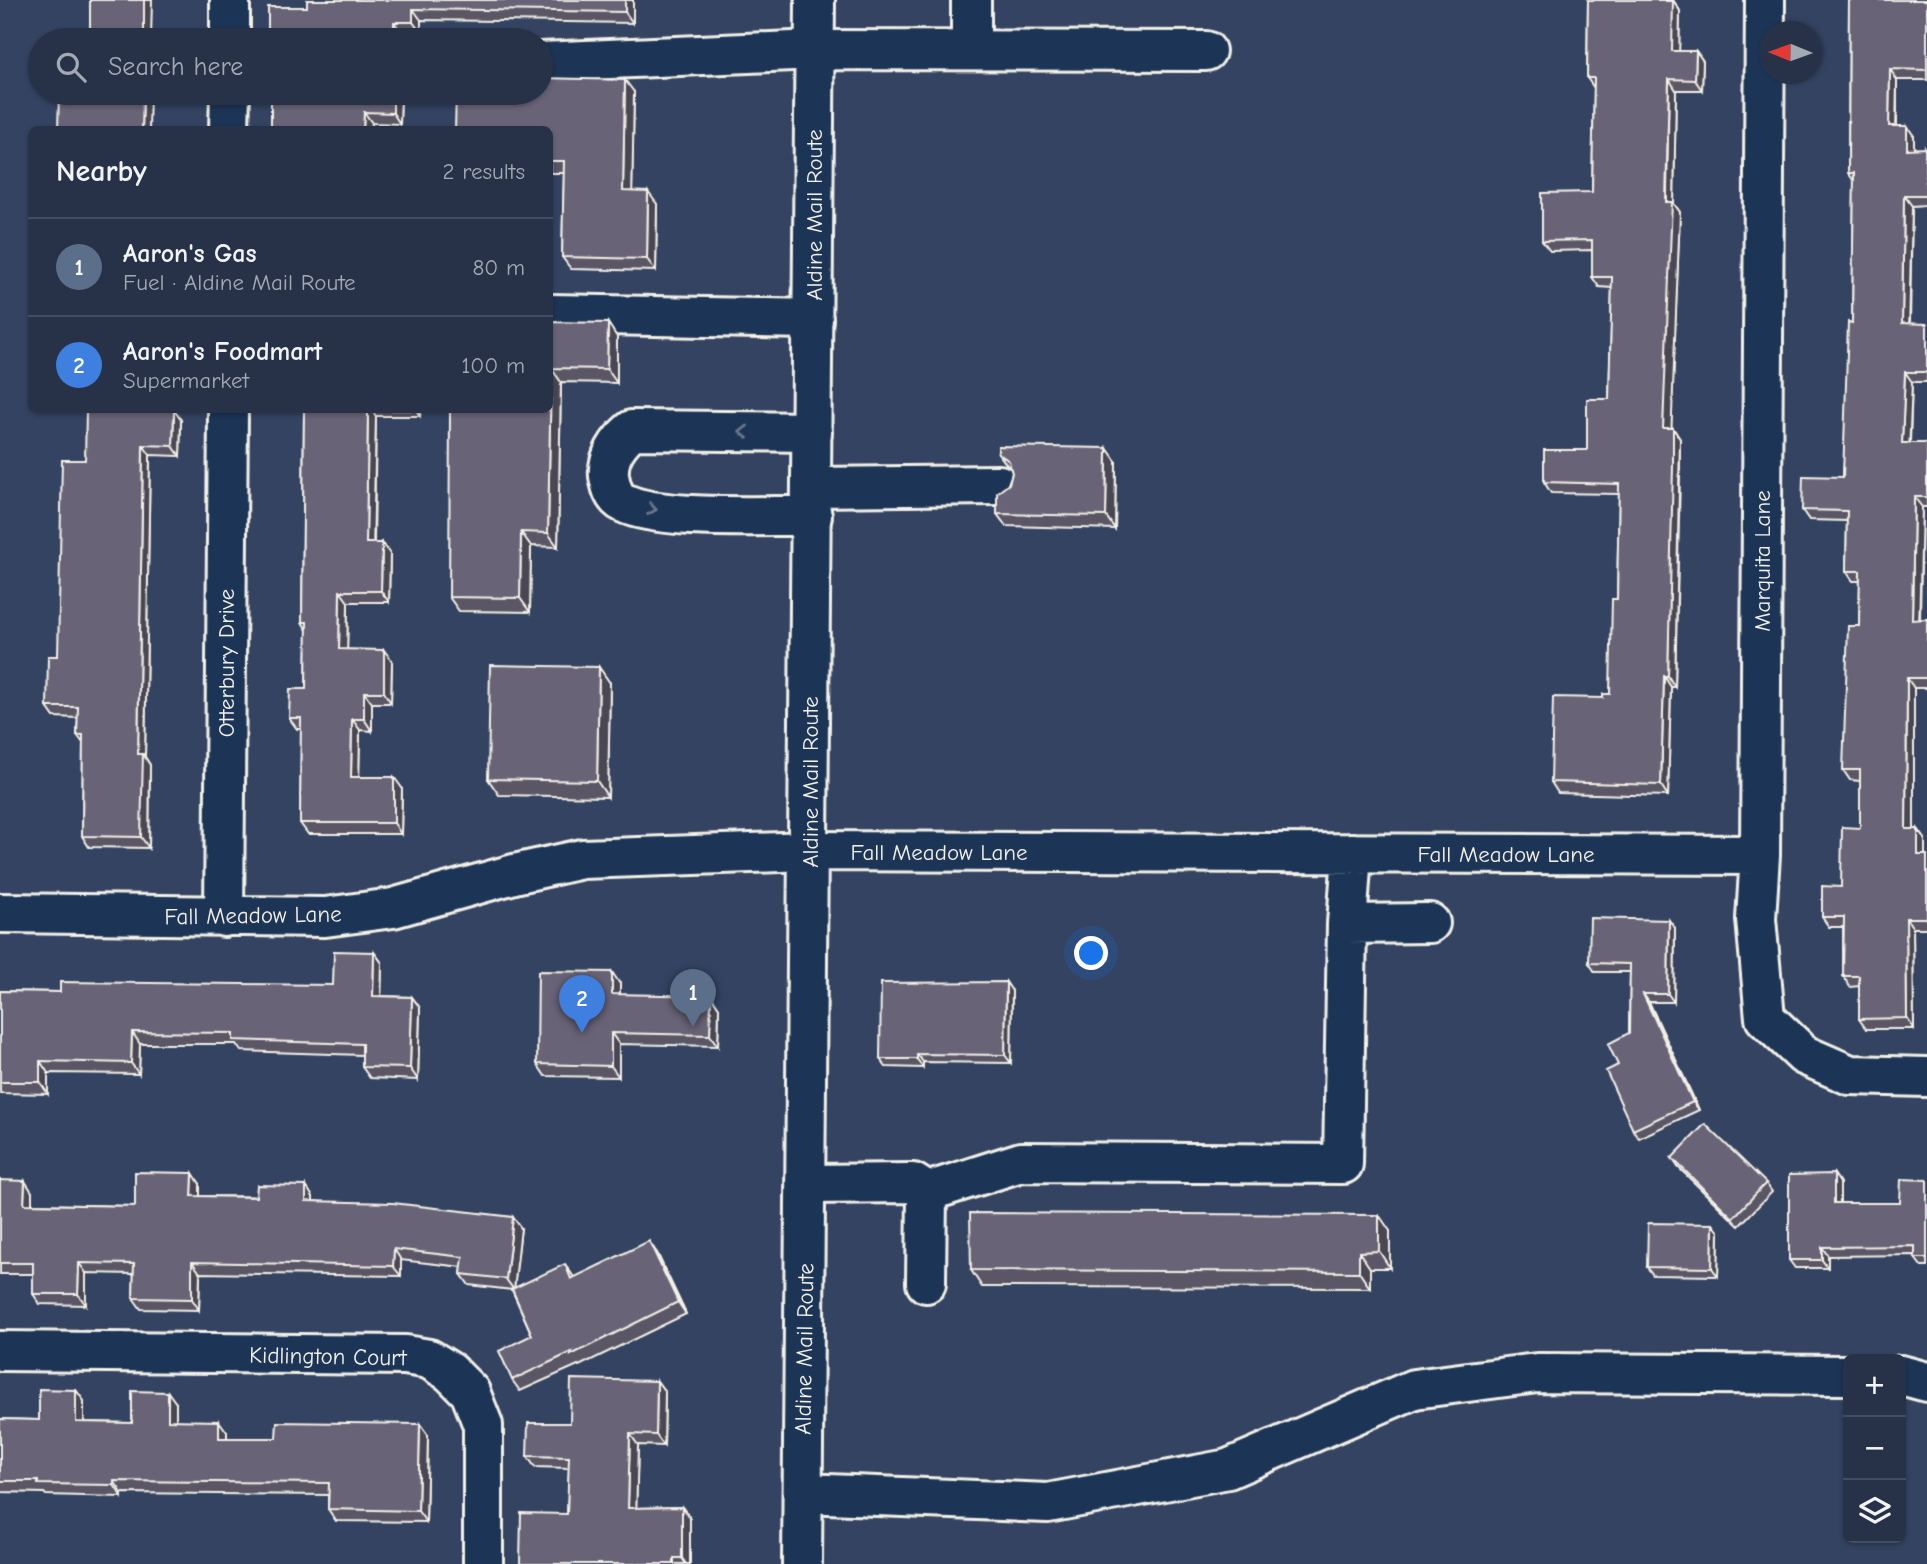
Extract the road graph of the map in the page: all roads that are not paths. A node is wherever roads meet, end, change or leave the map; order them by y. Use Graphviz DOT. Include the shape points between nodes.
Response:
graph roads {
  1 [pos="230,0"];
  2 [pos="815,0"];
  3 [pos="971,0"];
  4 [pos="1765,0"];
  5 [pos="230,28"];
  6 [pos="971,48"];
  7 [pos="815,50"];
  8 [pos="1206,51"];
  9 [pos="553,61"];
  10 [pos="229,105"];
  11 [pos="229,126"];
  12 [pos="553,314"];
  13 [pos="813,319"];
  14 [pos="228,413"];
  15 [pos="812,432"];
  16 [pos="999,485"];
  17 [pos="812,501"];
  18 [pos="809,851"];
  19 [pos="1352,853"];
  20 [pos="1760,855"];
  21 [pos="0,913"];
  22 [pos="224,917"];
  23 [pos="1430,923"];
  24 [pos="1347,924"];
  25 [pos="1927,1077"];
  26 [pos="806,1184"];
  27 [pos="927,1192"];
  28 [pos="926,1283"];
  29 [pos="0,1351"];
  30 [pos="1843,1375"];
  31 [pos="1906,1376"];
  32 [pos="1927,1382"];
  33 [pos="803,1493"];
  34 [pos="483,1564"];
  35 [pos="802,1564"];
  1 -- 5 [label="street"];
  2 -- 7 [label="street, Aldine Mail Route"];
  3 -- 6 [label="street"];
  4 -- 20 [label="street, Marquita Lane"];
  6 -- 7 [label="street"];
  6 -- 8 [label="street"];
  7 -- 9 [label="street"];
  7 -- 13 [label="street, Aldine Mail Route"];
  10 -- 11 [label="street"];
  12 -- 13 [label="street"];
  13 -- 15 [label="street, Aldine Mail Route"];
  14 -- 22 [label="street, Otterbury Drive"];
  15 -- 17 [label="street, Aldine Mail Route"];
  15 -- 17 [label="street, one-way" via="632,430 617,442 609,472 613,493 622,503 649,510 691,514"];
  16 -- 17 [label="street"];
  17 -- 18 [label="street, Aldine Mail Route"];
  18 -- 19 [label="street, Fall Meadow Lane"];
  18 -- 22 [label="street, Fall Meadow Lane" via="582,859 393,908 326,918"];
  18 -- 26 [label="street, Aldine Mail Route"];
  19 -- 20 [label="street, Fall Meadow Lane"];
  19 -- 24 [label="street"];
  20 -- 25 [label="street, Marquita Lane" via="1756,919 1765,1018 1804,1055 1850,1075"];
  21 -- 22 [label="street, Fall Meadow Lane"];
  23 -- 24 [label="street"];
  24 -- 27 [label="street" via="1343,1164 1021,1162"];
  26 -- 27 [label="street" via="913,1182"];
  26 -- 33 [label="street, Aldine Mail Route"];
  27 -- 28 [label="street"];
  29 -- 34 [label="street, Kidlington Court" via="405,1355 429,1359 470,1392 483,1425"];
  30 -- 33 [label="street" via="1537,1373 1413,1389 1228,1469 1048,1503"];
  31 -- 32 [label="street"];
  33 -- 35 [label="street, Aldine Mail Route"];
}
